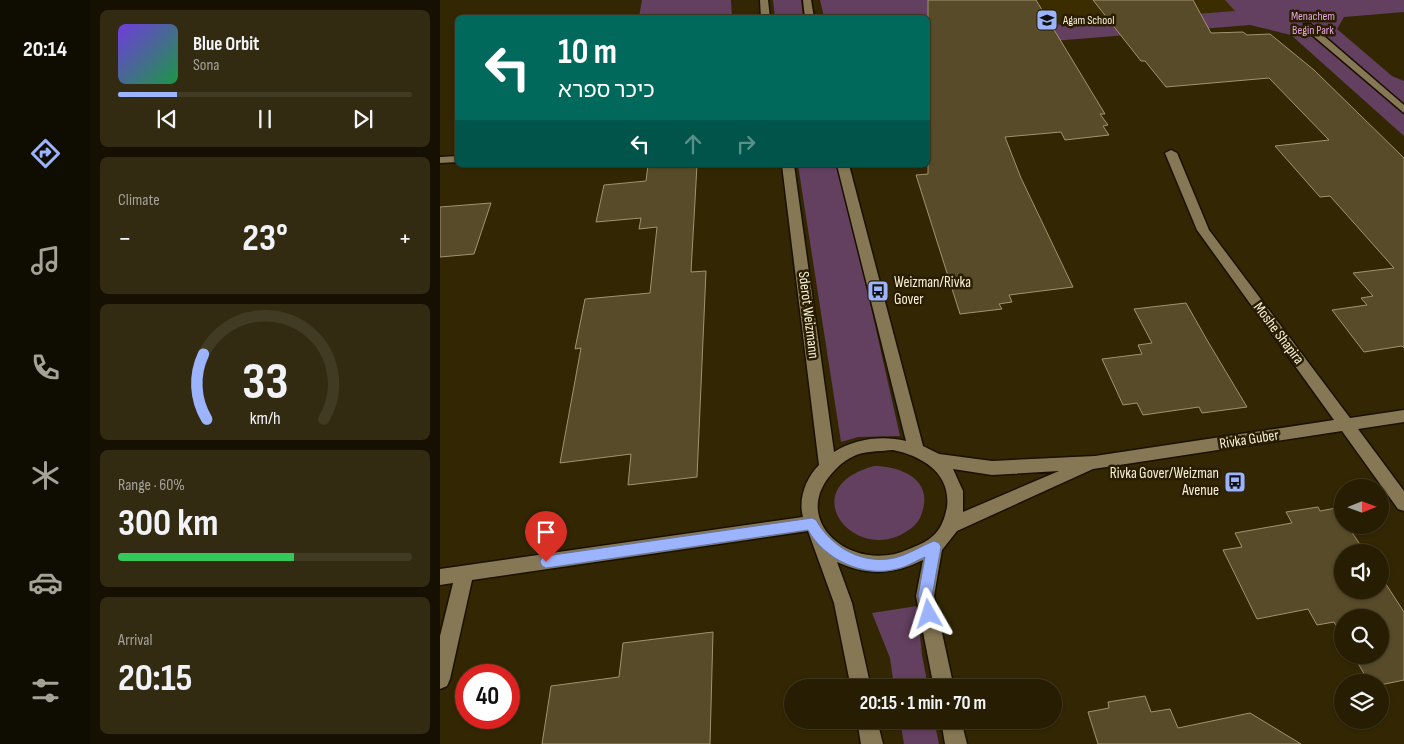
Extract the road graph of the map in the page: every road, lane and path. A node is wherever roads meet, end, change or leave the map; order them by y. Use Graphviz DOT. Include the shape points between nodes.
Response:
graph roads {
  1 [pos="764,0"];
  2 [pos="807,0"];
  3 [pos="766,15"];
  4 [pos="810,15"];
  5 [pos="1307,26"];
  6 [pos="1404,110"];
  7 [pos="1171,153"];
  8 [pos="455,158"];
  9 [pos="440,160"];
  10 [pos="788,167"];
  11 [pos="844,167"];
  12 [pos="1404,416"];
  13 [pos="1347,424"];
  14 [pos="916,449"];
  15 [pos="935,460"];
  16 [pos="1095,462"];
  17 [pos="827,465"];
  18 [pos="1404,504"];
  19 [pos="950,526"];
  20 [pos="816,531"];
  21 [pos="934,547"];
  22 [pos="464,574"];
  23 [pos="440,577"];
  24 [pos="440,679"];
  25 [pos="858,679"];
  26 [pos="942,679"];
  27 [pos="869,729"];
  28 [pos="953,729"];
  29 [pos="872,744"];
  30 [pos="956,744"];
  1 -- 3 [label="street"];
  2 -- 4 [label="street"];
  5 -- 6 [label="street"];
  7 -- 13 [label="street, Moshe Shapira" via="1203,230"];
  8 -- 9 [label="street"];
  10 -- 17 [label="street, Sderot Weizmann"];
  11 -- 14 [label="street"];
  12 -- 13 [label="street, Rivka Guber"];
  13 -- 16 [label="street, Rivka Guber"];
  13 -- 18 [label="street, Moshe Shapira"];
  14 -- 15 [label="street"];
  14 -- 17 [label="street" via="893,444 869,445 846,452"];
  15 -- 16 [label="street, Rivka Guber" via="992,468"];
  15 -- 19 [label="street" via="950,476 956,496"];
  16 -- 19 [label="street, Rivka Guber"];
  17 -- 20 [label="street" via="814,483 808,502"];
  19 -- 21 [label="street"];
  20 -- 21 [label="street" via="834,552 874,565 896,564"];
  20 -- 22 [label="street"];
  20 -- 25 [label="street" via="843,604"];
  21 -- 26 [label="street" via="925,596"];
  22 -- 23 [label="street"];
  22 -- 24 [label="street"];
  27 -- 29 [label="street"];
  28 -- 30 [label="street"];
}
